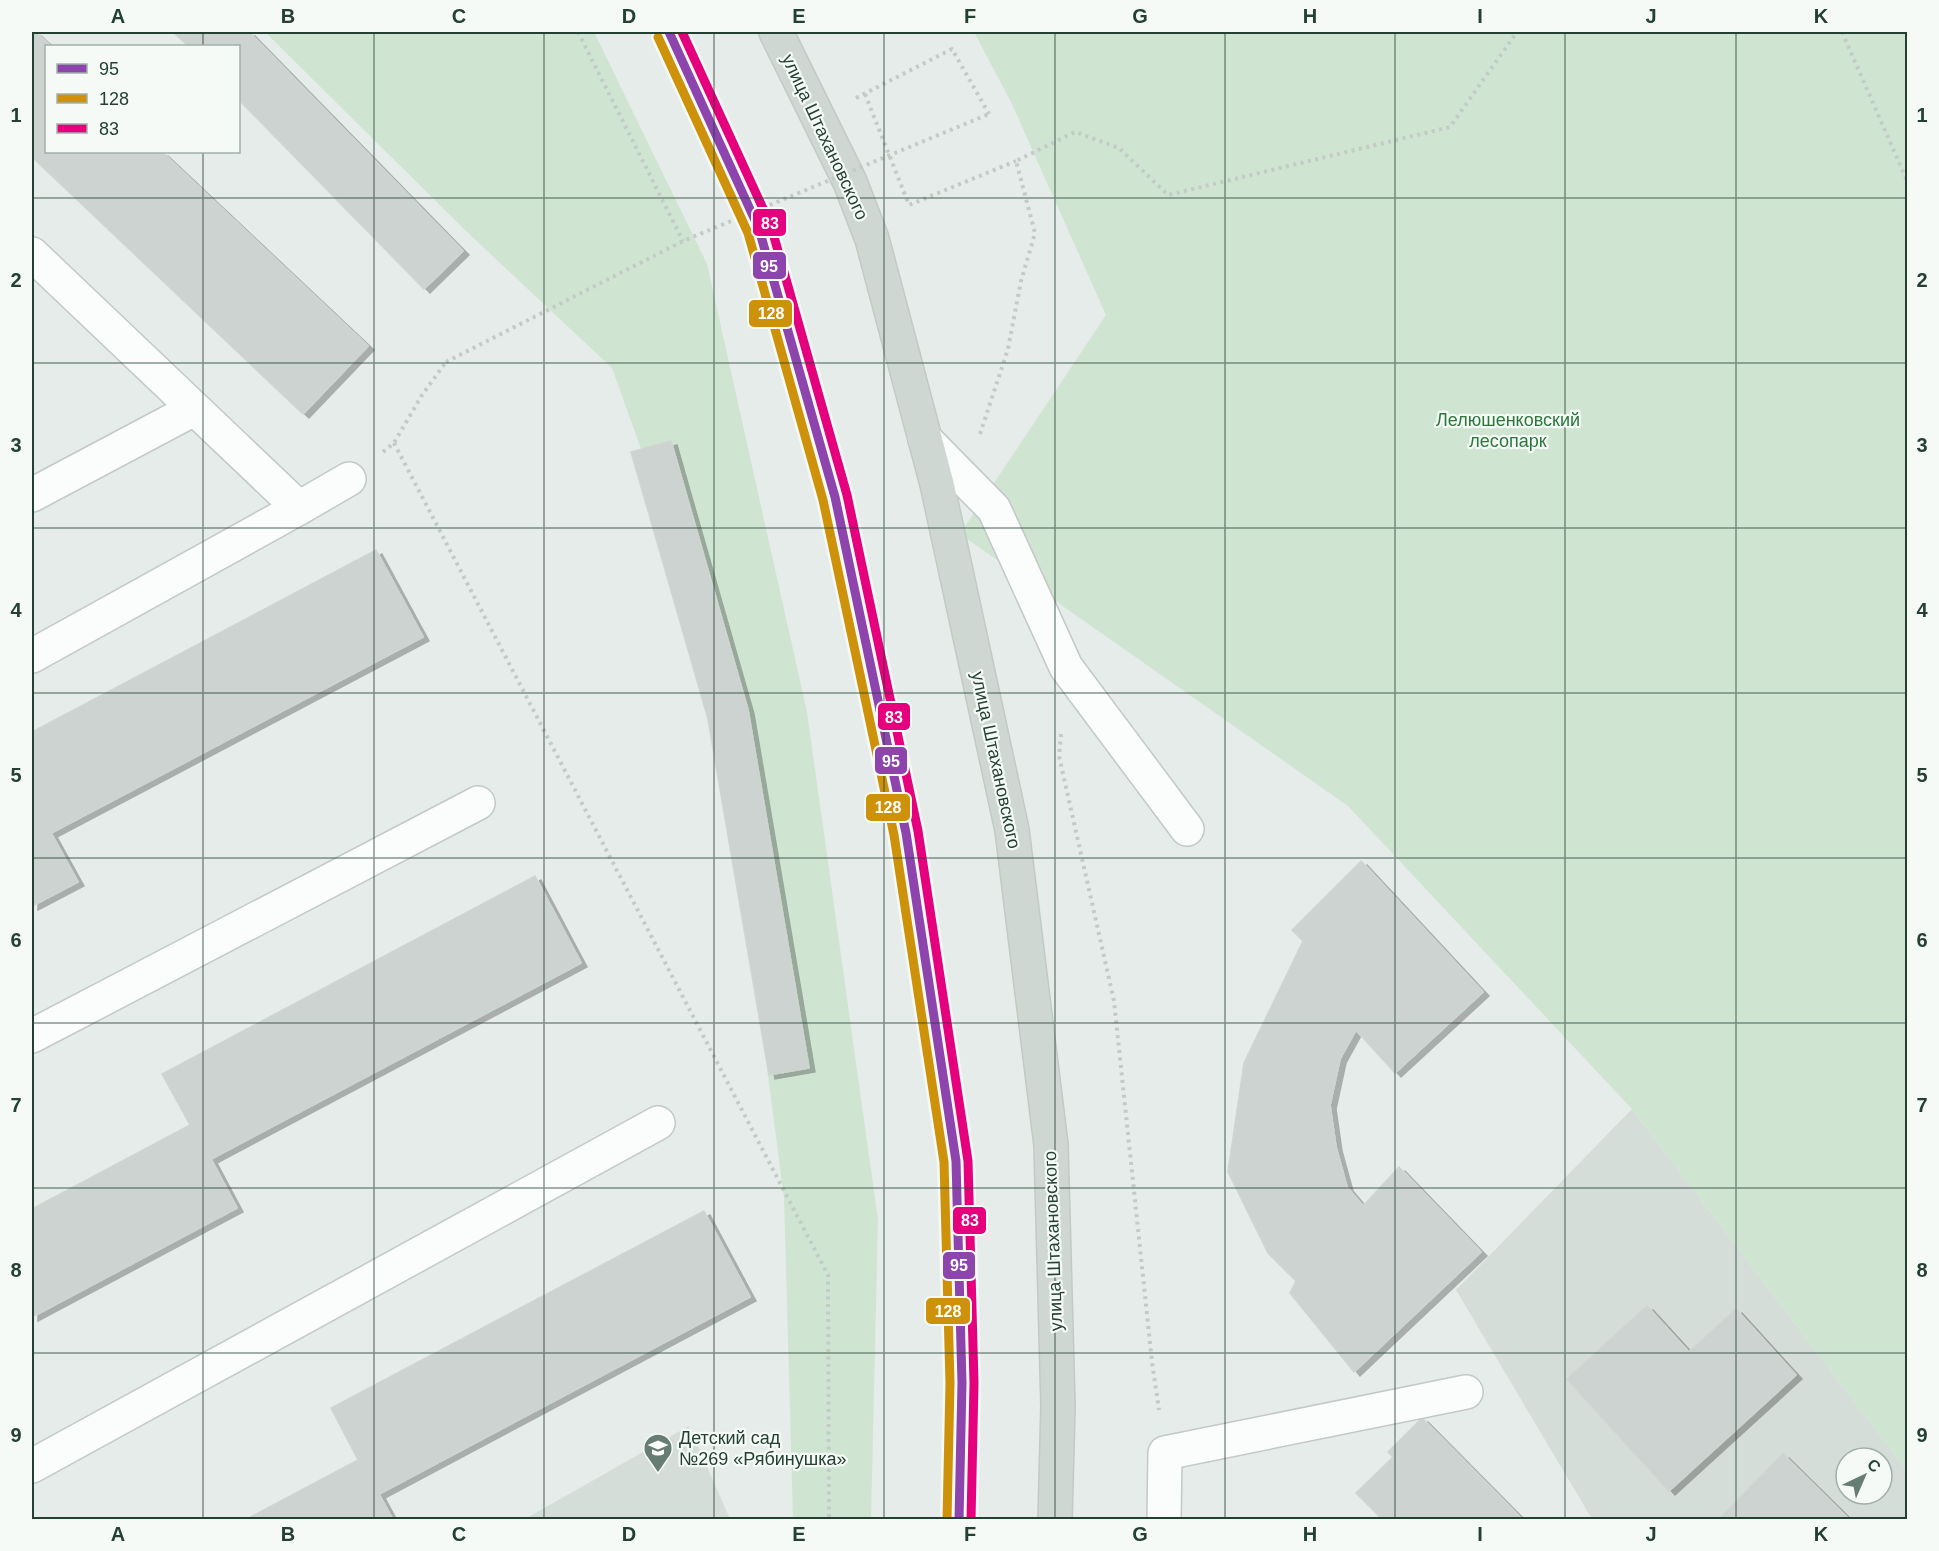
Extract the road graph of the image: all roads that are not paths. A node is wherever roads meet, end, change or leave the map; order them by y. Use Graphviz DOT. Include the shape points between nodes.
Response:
graph roads {
  1 [pos="669,32"];
  2 [pos="776,32"];
  3 [pos="32,254"];
  4 [pos="194,409"];
  5 [pos="925,439"];
  6 [pos="349,479"];
  7 [pos="32,495"];
  8 [pos="299,508"];
  9 [pos="32,656"];
  10 [pos="478,803"];
  11 [pos="1187,829"];
  12 [pos="32,1036"];
  13 [pos="658,1123"];
  14 [pos="1466,1392"];
  15 [pos="32,1466"];
  16 [pos="959,1520"];
  17 [pos="1055,1520"];
  18 [pos="1164,1520"];
  1 -- 16 [label="main road" via="759,229 835,497 906,833 956,1161 962,1383"];
  2 -- 5 [label="main road, улица Штахановского" via="850,182 872,239"];
  3 -- 4 [label="lane"];
  4 -- 7 [label="lane"];
  4 -- 8 [label="lane"];
  5 -- 11 [label="lane" via="994,509 1066,667"];
  5 -- 17 [label="main road, улица Штахановского" via="1012,830 1051,1145 1058,1406"];
  6 -- 8 [label="lane"];
  8 -- 9 [label="lane"];
  10 -- 12 [label="lane"];
  13 -- 15 [label="lane"];
  14 -- 18 [label="lane" via="1165,1453"];
}
